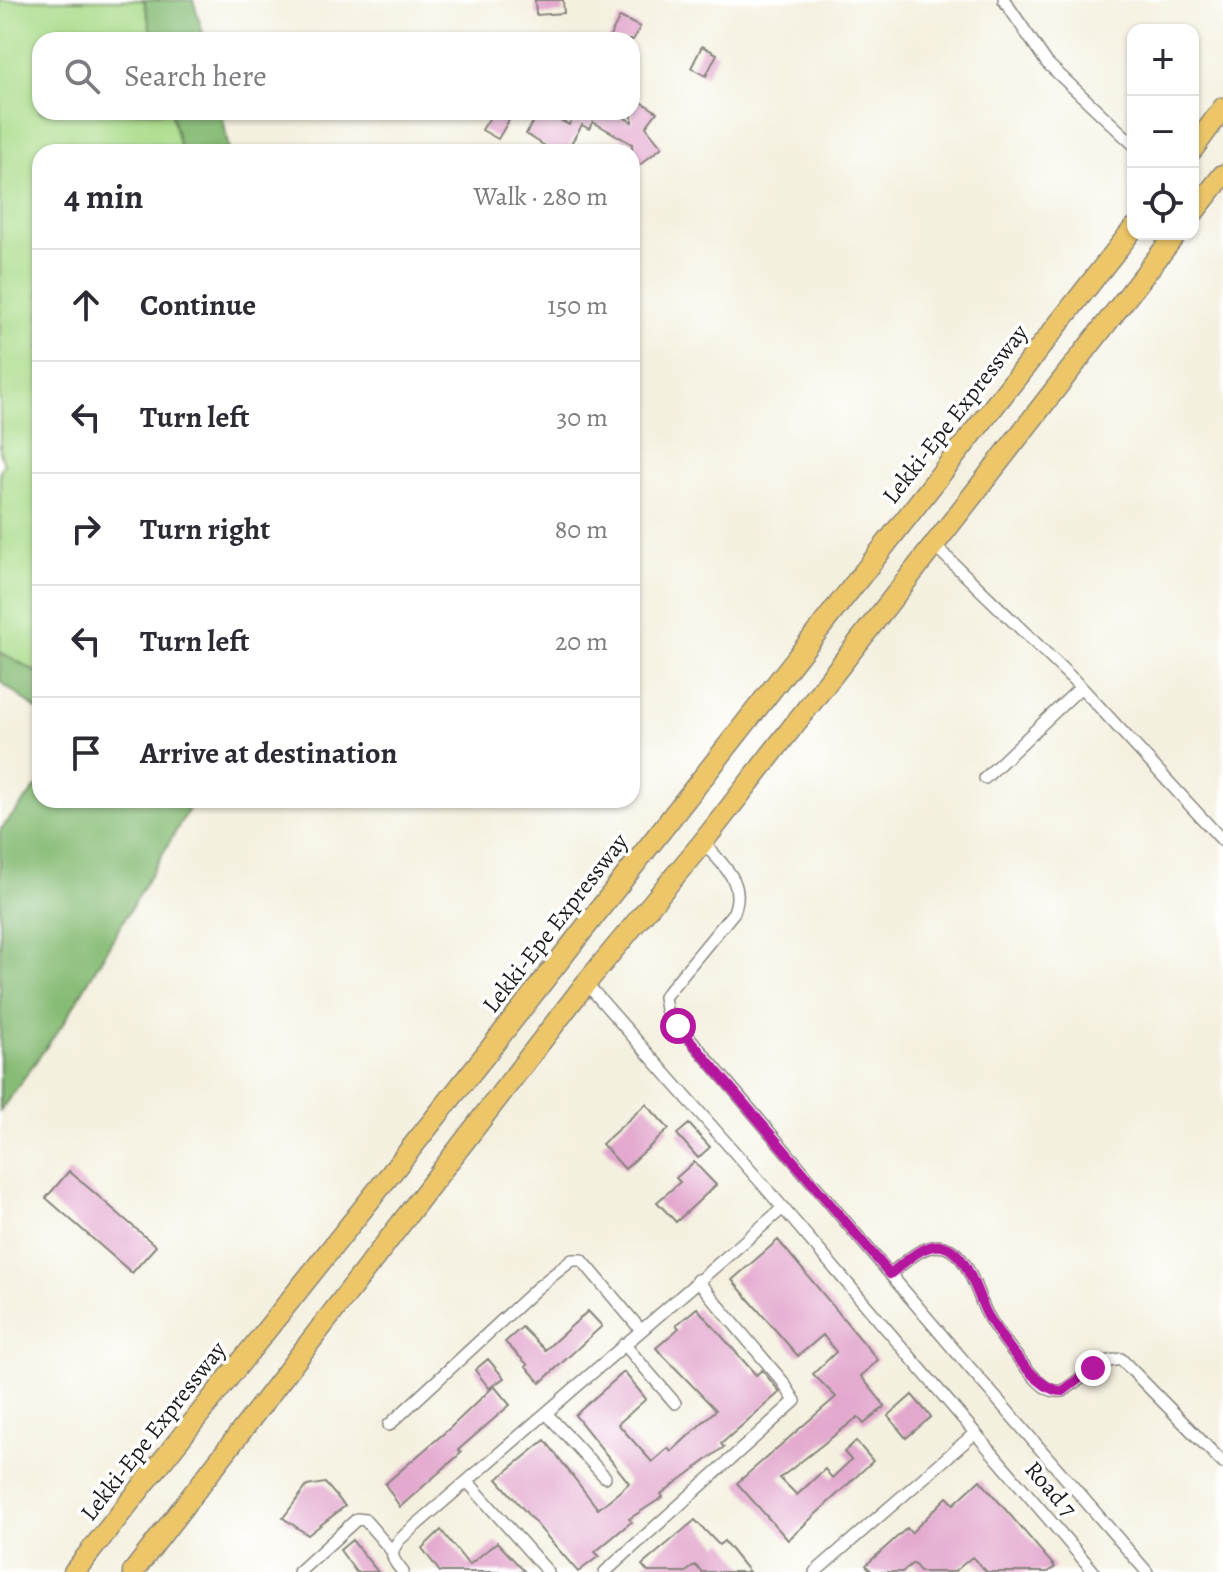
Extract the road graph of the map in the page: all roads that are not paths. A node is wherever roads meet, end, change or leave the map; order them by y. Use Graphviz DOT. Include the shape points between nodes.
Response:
graph roads {
  1 [pos="1004,0"];
  2 [pos="1223,108"];
  3 [pos="1127,138"];
  4 [pos="1199,141"];
  5 [pos="1223,175"];
  6 [pos="1199,205"];
  7 [pos="1127,237"];
  8 [pos="1171,240"];
  9 [pos="934,545"];
  10 [pos="1081,687"];
  11 [pos="985,778"];
  12 [pos="1223,841"];
  13 [pos="703,842"];
  14 [pos="586,983"];
  15 [pos="783,1208"];
  16 [pos="890,1274"];
  17 [pos="697,1280"];
  18 [pos="640,1329"];
  19 [pos="624,1344"];
  20 [pos="675,1403"];
  21 [pos="547,1414"];
  22 [pos="389,1425"];
  23 [pos="974,1434"];
  24 [pos="1223,1463"];
  25 [pos="605,1477"];
  26 [pos="467,1481"];
  27 [pos="391,1550"];
  28 [pos="74,1572"];
  29 [pos="133,1572"];
  30 [pos="299,1572"];
  31 [pos="403,1572"];
  32 [pos="548,1572"];
  33 [pos="605,1572"];
  34 [pos="815,1572"];
  35 [pos="1094,1572"];
  36 [pos="1147,1572"];
  1 -- 3 [label="street" via="1047,63"];
  2 -- 4 [label="highway"];
  5 -- 6 [label="highway"];
  7 -- 28 [label="highway, Lekki-Epe Expressway"];
  8 -- 9 [label="highway"];
  9 -- 10 [label="street"];
  9 -- 13 [label="highway"];
  10 -- 11 [label="street"];
  10 -- 12 [label="street"];
  13 -- 14 [label="highway"];
  13 -- 16 [label="street" via="738,887 739,899 664,997 666,1010"];
  14 -- 15 [label="street, Road 7"];
  14 -- 29 [label="highway"];
  15 -- 17 [label="street"];
  15 -- 23 [label="street, Road 7"];
  16 -- 24 [label="street" via="922,1249 952,1250 987,1314 1047,1389 1063,1391 1104,1362 1121,1359"];
  16 -- 36 [label="street"];
  17 -- 18 [label="street"];
  17 -- 33 [label="street" via="795,1401"];
  18 -- 19 [label="street"];
  18 -- 22 [label="street" via="577,1258"];
  19 -- 20 [label="street"];
  19 -- 21 [label="street"];
  21 -- 25 [label="street"];
  21 -- 26 [label="street"];
  23 -- 34 [label="street"];
  23 -- 35 [label="street, Road 7"];
  26 -- 27 [label="street"];
  26 -- 32 [label="street"];
  27 -- 30 [label="street" via="365,1520 357,1519"];
  27 -- 31 [label="street"];
}
